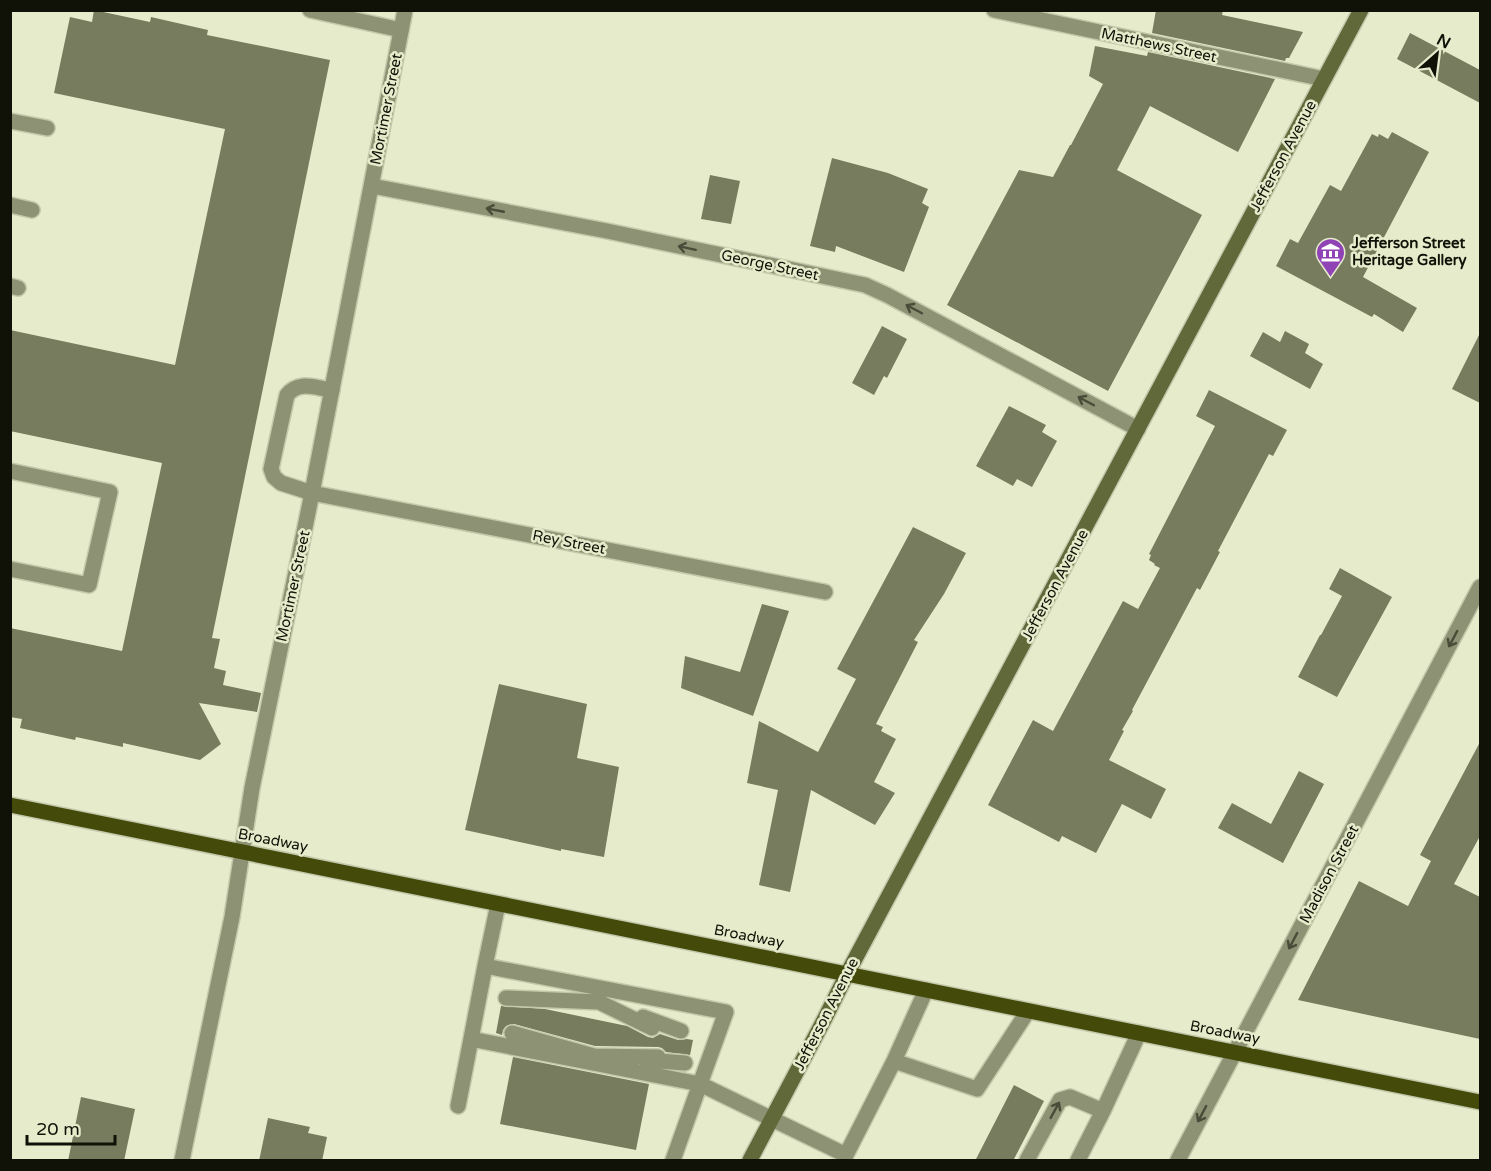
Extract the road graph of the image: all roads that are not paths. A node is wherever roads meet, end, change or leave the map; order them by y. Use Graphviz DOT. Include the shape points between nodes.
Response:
graph roads {
  1 [pos="310,10"];
  2 [pos="405,10"];
  3 [pos="994,10"];
  4 [pos="1361,10"];
  5 [pos="401,30"];
  6 [pos="1324,80"];
  7 [pos="10,121"];
  8 [pos="47,128"];
  9 [pos="372,186"];
  10 [pos="10,205"];
  11 [pos="32,210"];
  12 [pos="332,390"];
  13 [pos="1138,429"];
  14 [pos="10,471"];
  15 [pos="312,493"];
  16 [pos="10,569"];
  17 [pos="1480,587"];
  18 [pos="825,592"];
  19 [pos="10,805"];
  20 [pos="242,852"];
  21 [pos="498,904"];
  22 [pos="484,966"];
  23 [pos="846,974"];
  24 [pos="926,990"];
  25 [pos="600,995"];
  26 [pos="506,998"];
  27 [pos="537,1005"];
  28 [pos="1028,1011"];
  29 [pos="578,1012"];
  30 [pos="617,1020"];
  31 [pos="652,1028"];
  32 [pos="681,1031"];
  33 [pos="512,1033"];
  34 [pos="1139,1033"];
  35 [pos="542,1037"];
  36 [pos="471,1039"];
  37 [pos="585,1043"];
  38 [pos="626,1051"];
  39 [pos="1235,1053"];
  40 [pos="658,1057"];
  41 [pos="594,1060"];
  42 [pos="894,1060"];
  43 [pos="685,1063"];
  44 [pos="700,1084"];
  45 [pos="1480,1102"];
  46 [pos="458,1106"];
  47 [pos="1103,1111"];
  48 [pos="771,1119"];
  49 [pos="182,1161"];
  50 [pos="673,1161"];
  51 [pos="750,1161"];
  52 [pos="1027,1161"];
  53 [pos="1078,1161"];
  54 [pos="1178,1161"];
  1 -- 5 [label="street"];
  2 -- 5 [label="street, Mortimer Street"];
  3 -- 6 [label="street, Matthews Street"];
  4 -- 6 [label="street, Jefferson Avenue"];
  5 -- 9 [label="street, Mortimer Street"];
  6 -- 13 [label="street, Jefferson Avenue"];
  7 -- 8 [label="street"];
  9 -- 12 [label="street, Mortimer Street"];
  13 -- 9 [label="street, George Street, one-way" via="865,285"];
  10 -- 11 [label="street"];
  12 -- 15 [label="street, Mortimer Street"];
  12 -- 15 [label="street, Rey Street" via="292,388 287,395 272,470 281,483"];
  13 -- 23 [label="street, Jefferson Avenue"];
  14 -- 16 [label="street" via="110,492 89,585"];
  15 -- 18 [label="street, Rey Street"];
  15 -- 20 [label="street, Mortimer Street"];
  17 -- 39 [label="street, Madison Street, one-way"];
  19 -- 20 [label="main road, Broadway"];
  20 -- 21 [label="main road, Broadway"];
  20 -- 49 [label="street, Mortimer Street"];
  21 -- 22 [label="street"];
  21 -- 23 [label="main road, Broadway"];
  22 -- 25 [label="street"];
  22 -- 36 [label="street"];
  23 -- 24 [label="main road, Broadway"];
  23 -- 48 [label="street, Jefferson Avenue"];
  24 -- 28 [label="main road, Broadway"];
  24 -- 42 [label="street"];
  25 -- 26 [label="street"];
  25 -- 27 [label="street"];
  25 -- 29 [label="street"];
  25 -- 30 [label="street"];
  25 -- 31 [label="street"];
  25 -- 32 [label="street"];
  25 -- 44 [label="street" via="726,1012"];
  28 -- 34 [label="main road, Broadway"];
  28 -- 42 [label="street" via="977,1089"];
  33 -- 41 [label="street"];
  34 -- 39 [label="main road, Broadway"];
  34 -- 47 [label="street"];
  35 -- 41 [label="street"];
  36 -- 41 [label="street"];
  36 -- 46 [label="street"];
  37 -- 41 [label="street"];
  38 -- 41 [label="street"];
  39 -- 45 [label="main road, Broadway"];
  39 -- 54 [label="street, Madison Street, one-way"];
  40 -- 41 [label="street"];
  41 -- 43 [label="street"];
  41 -- 44 [label="street"];
  42 -- 48 [label="street" via="846,1155"];
  44 -- 48 [label="street"];
  44 -- 50 [label="street"];
  52 -- 47 [label="street, one-way" via="1060,1100 1070,1097"];
  47 -- 53 [label="street"];
  48 -- 51 [label="street, Jefferson Avenue"];
}
